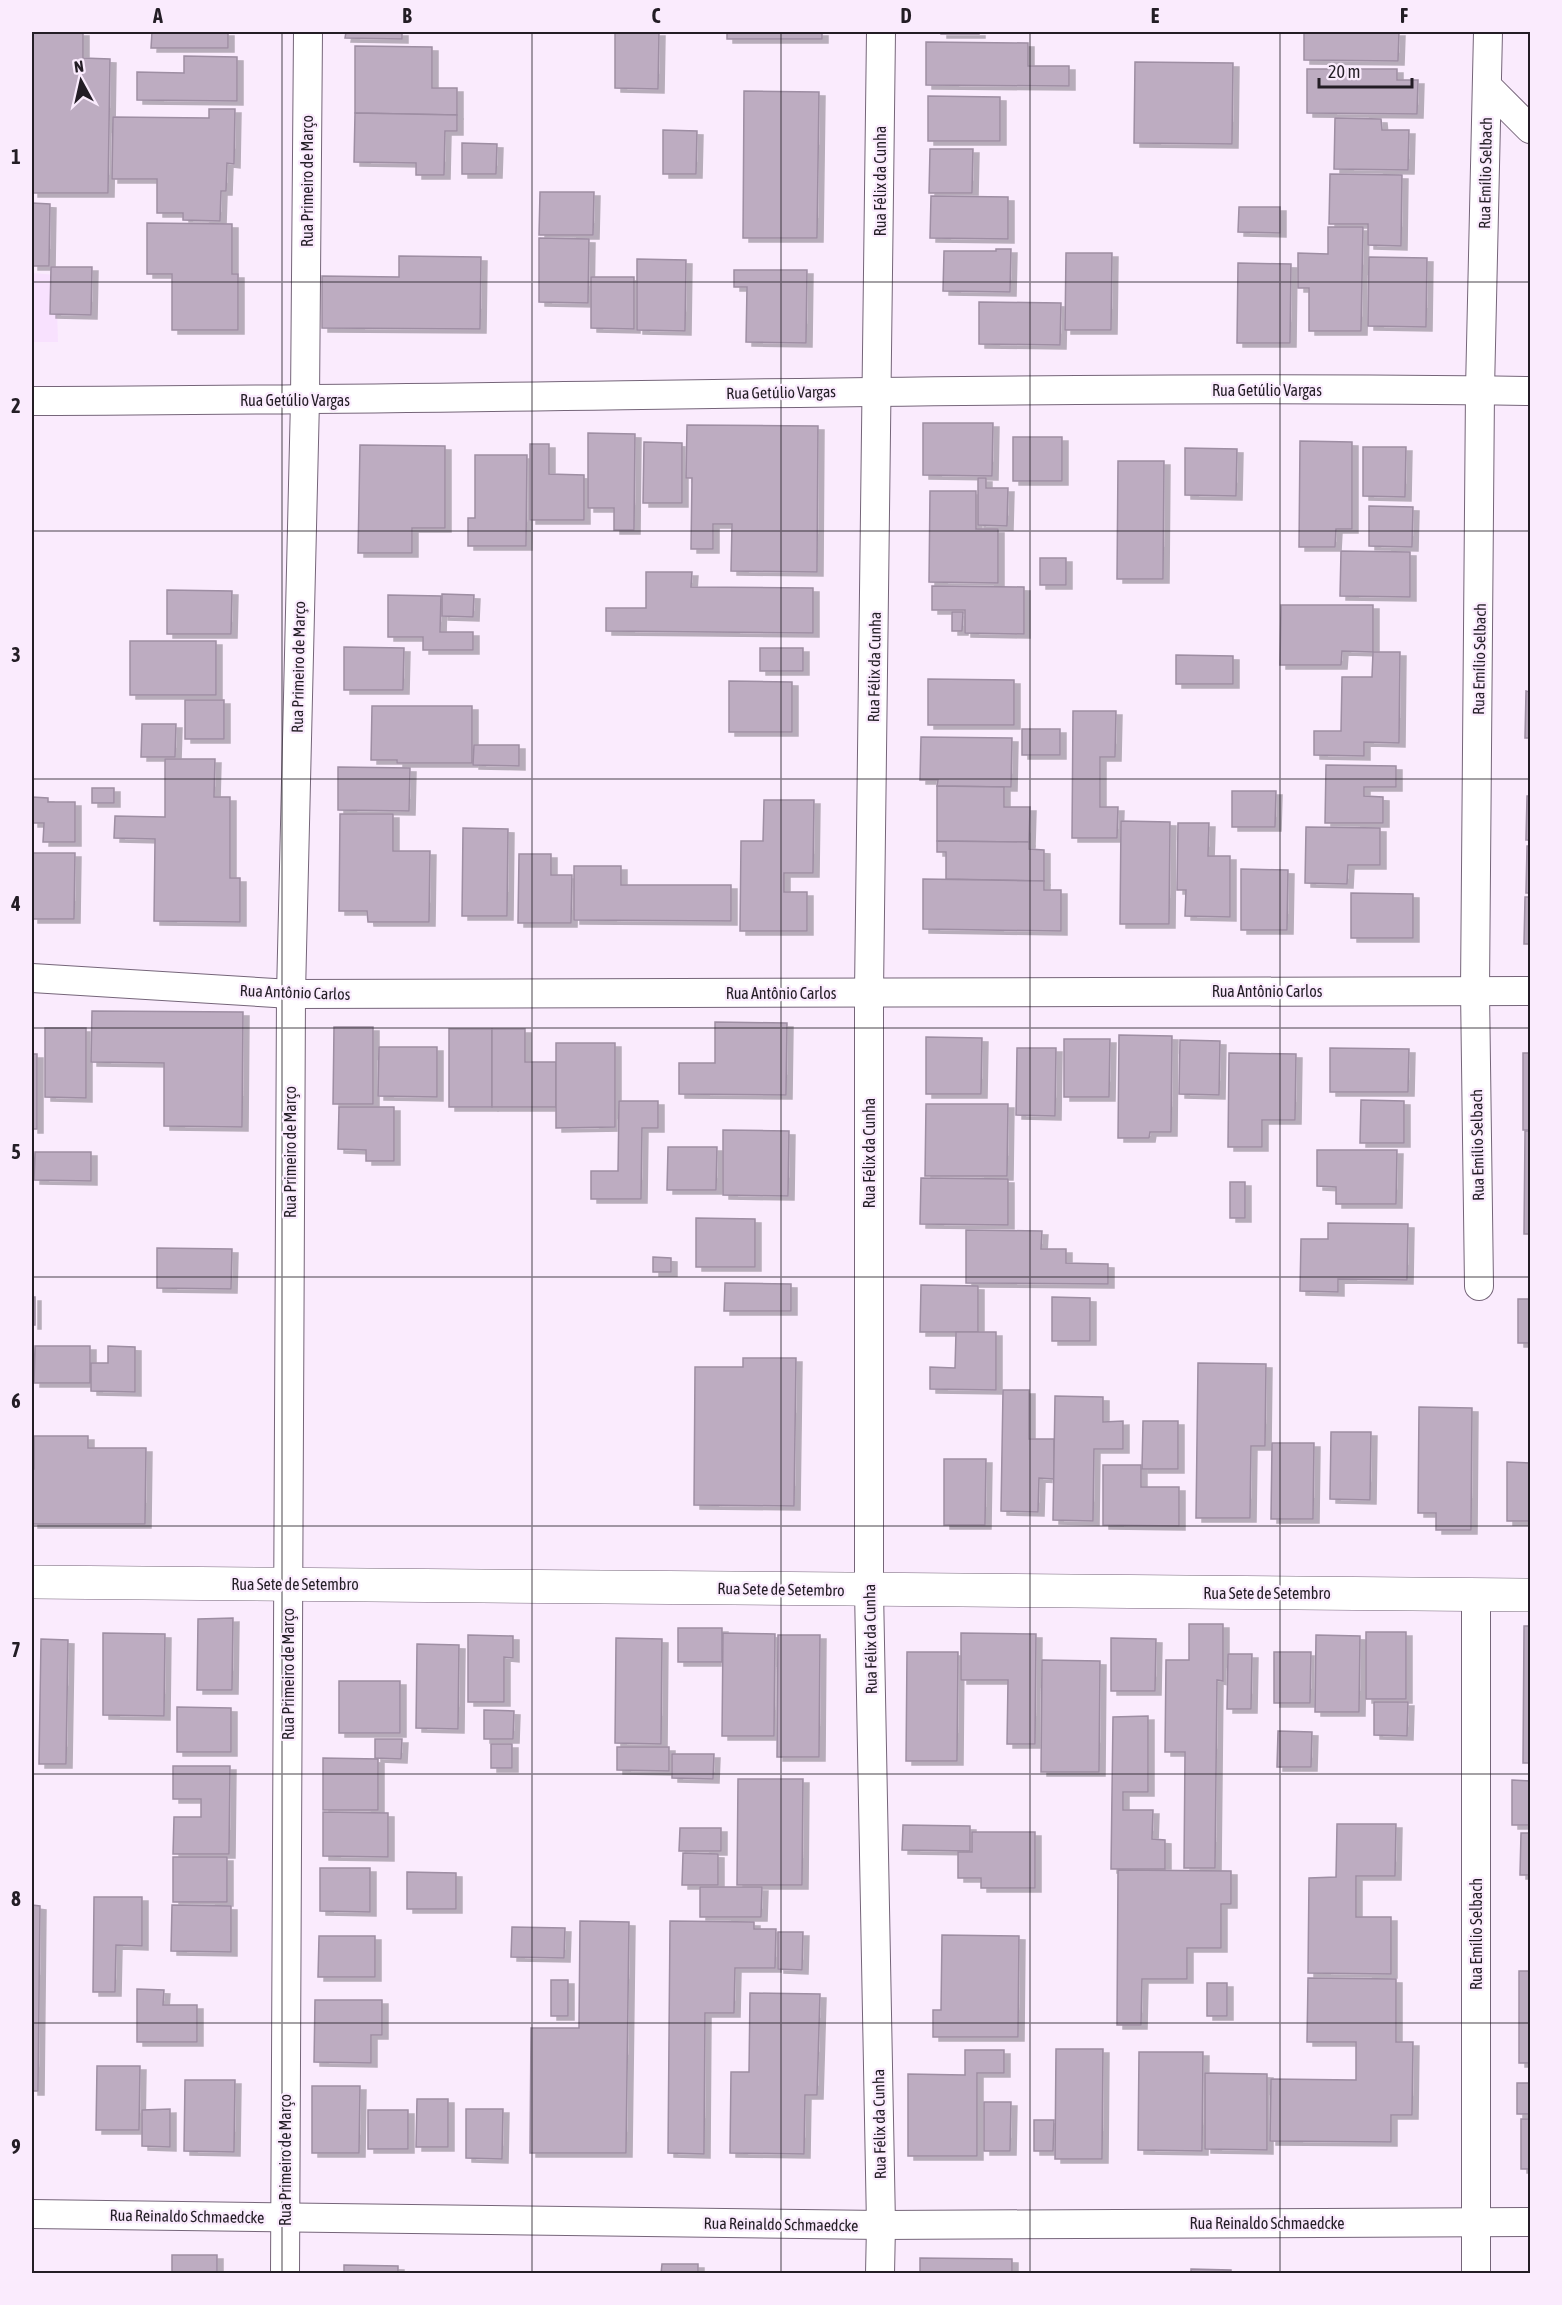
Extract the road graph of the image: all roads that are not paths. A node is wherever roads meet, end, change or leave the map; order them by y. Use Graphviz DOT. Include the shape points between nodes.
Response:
graph roads {
  1 [pos="308,32"];
  2 [pos="881,32"];
  3 [pos="1488,32"];
  4 [pos="1487,86"];
  5 [pos="1530,129"];
  6 [pos="878,390"];
  7 [pos="1480,390"];
  8 [pos="1530,391"];
  9 [pos="305,400"];
  10 [pos="32,401"];
  11 [pos="32,978"];
  12 [pos="1475,990"];
  13 [pos="1530,991"];
  14 [pos="869,992"];
  15 [pos="291,994"];
  16 [pos="1479,1286"];
  17 [pos="32,1582"];
  18 [pos="288,1583"];
  19 [pos="869,1590"];
  20 [pos="1476,1595"];
  21 [pos="1530,1595"];
  22 [pos="32,2214"];
  23 [pos="285,2217"];
  24 [pos="1477,2222"];
  25 [pos="1530,2222"];
  26 [pos="881,2225"];
  27 [pos="285,2274"];
  28 [pos="880,2274"];
  29 [pos="1476,2274"];
  1 -- 9 [label="street, Rua Primeiro de Março"];
  2 -- 6 [label="street, Rua Félix da Cunha"];
  3 -- 4 [label="street, Rua Emílio Selbach"];
  4 -- 5 [label="street"];
  4 -- 7 [label="street, Rua Emílio Selbach"];
  6 -- 7 [label="street, Rua Getúlio Vargas"];
  6 -- 9 [label="street, Rua Getúlio Vargas"];
  6 -- 14 [label="street, Rua Félix da Cunha"];
  7 -- 8 [label="street, Rua Getúlio Vargas"];
  7 -- 12 [label="street, Rua Emílio Selbach"];
  9 -- 10 [label="street, Rua Getúlio Vargas"];
  9 -- 15 [label="street, Rua Primeiro de Março"];
  11 -- 15 [label="street, Rua Antônio Carlos"];
  12 -- 13 [label="street, Rua Antônio Carlos"];
  12 -- 14 [label="street, Rua Antônio Carlos"];
  12 -- 16 [label="street, Rua Emílio Selbach"];
  14 -- 15 [label="street, Rua Antônio Carlos"];
  14 -- 19 [label="street, Rua Félix da Cunha"];
  15 -- 18 [label="street, Rua Primeiro de Março"];
  17 -- 18 [label="main road, Rua Sete de Setembro"];
  18 -- 19 [label="main road, Rua Sete de Setembro"];
  18 -- 23 [label="street, Rua Primeiro de Março"];
  19 -- 20 [label="main road, Rua Sete de Setembro"];
  19 -- 26 [label="street, Rua Félix da Cunha"];
  20 -- 21 [label="main road, Rua Sete de Setembro"];
  20 -- 24 [label="street, Rua Emílio Selbach"];
  22 -- 23 [label="street, Rua Reinaldo Schmaedcke"];
  23 -- 26 [label="street, Rua Reinaldo Schmaedcke"];
  23 -- 27 [label="street, Rua Primeiro de Março"];
  24 -- 25 [label="street, Rua Reinaldo Schmaedcke"];
  24 -- 26 [label="street, Rua Reinaldo Schmaedcke"];
  24 -- 29 [label="street, Rua Emílio Selbach"];
  26 -- 28 [label="street, Rua Félix da Cunha"];
}
